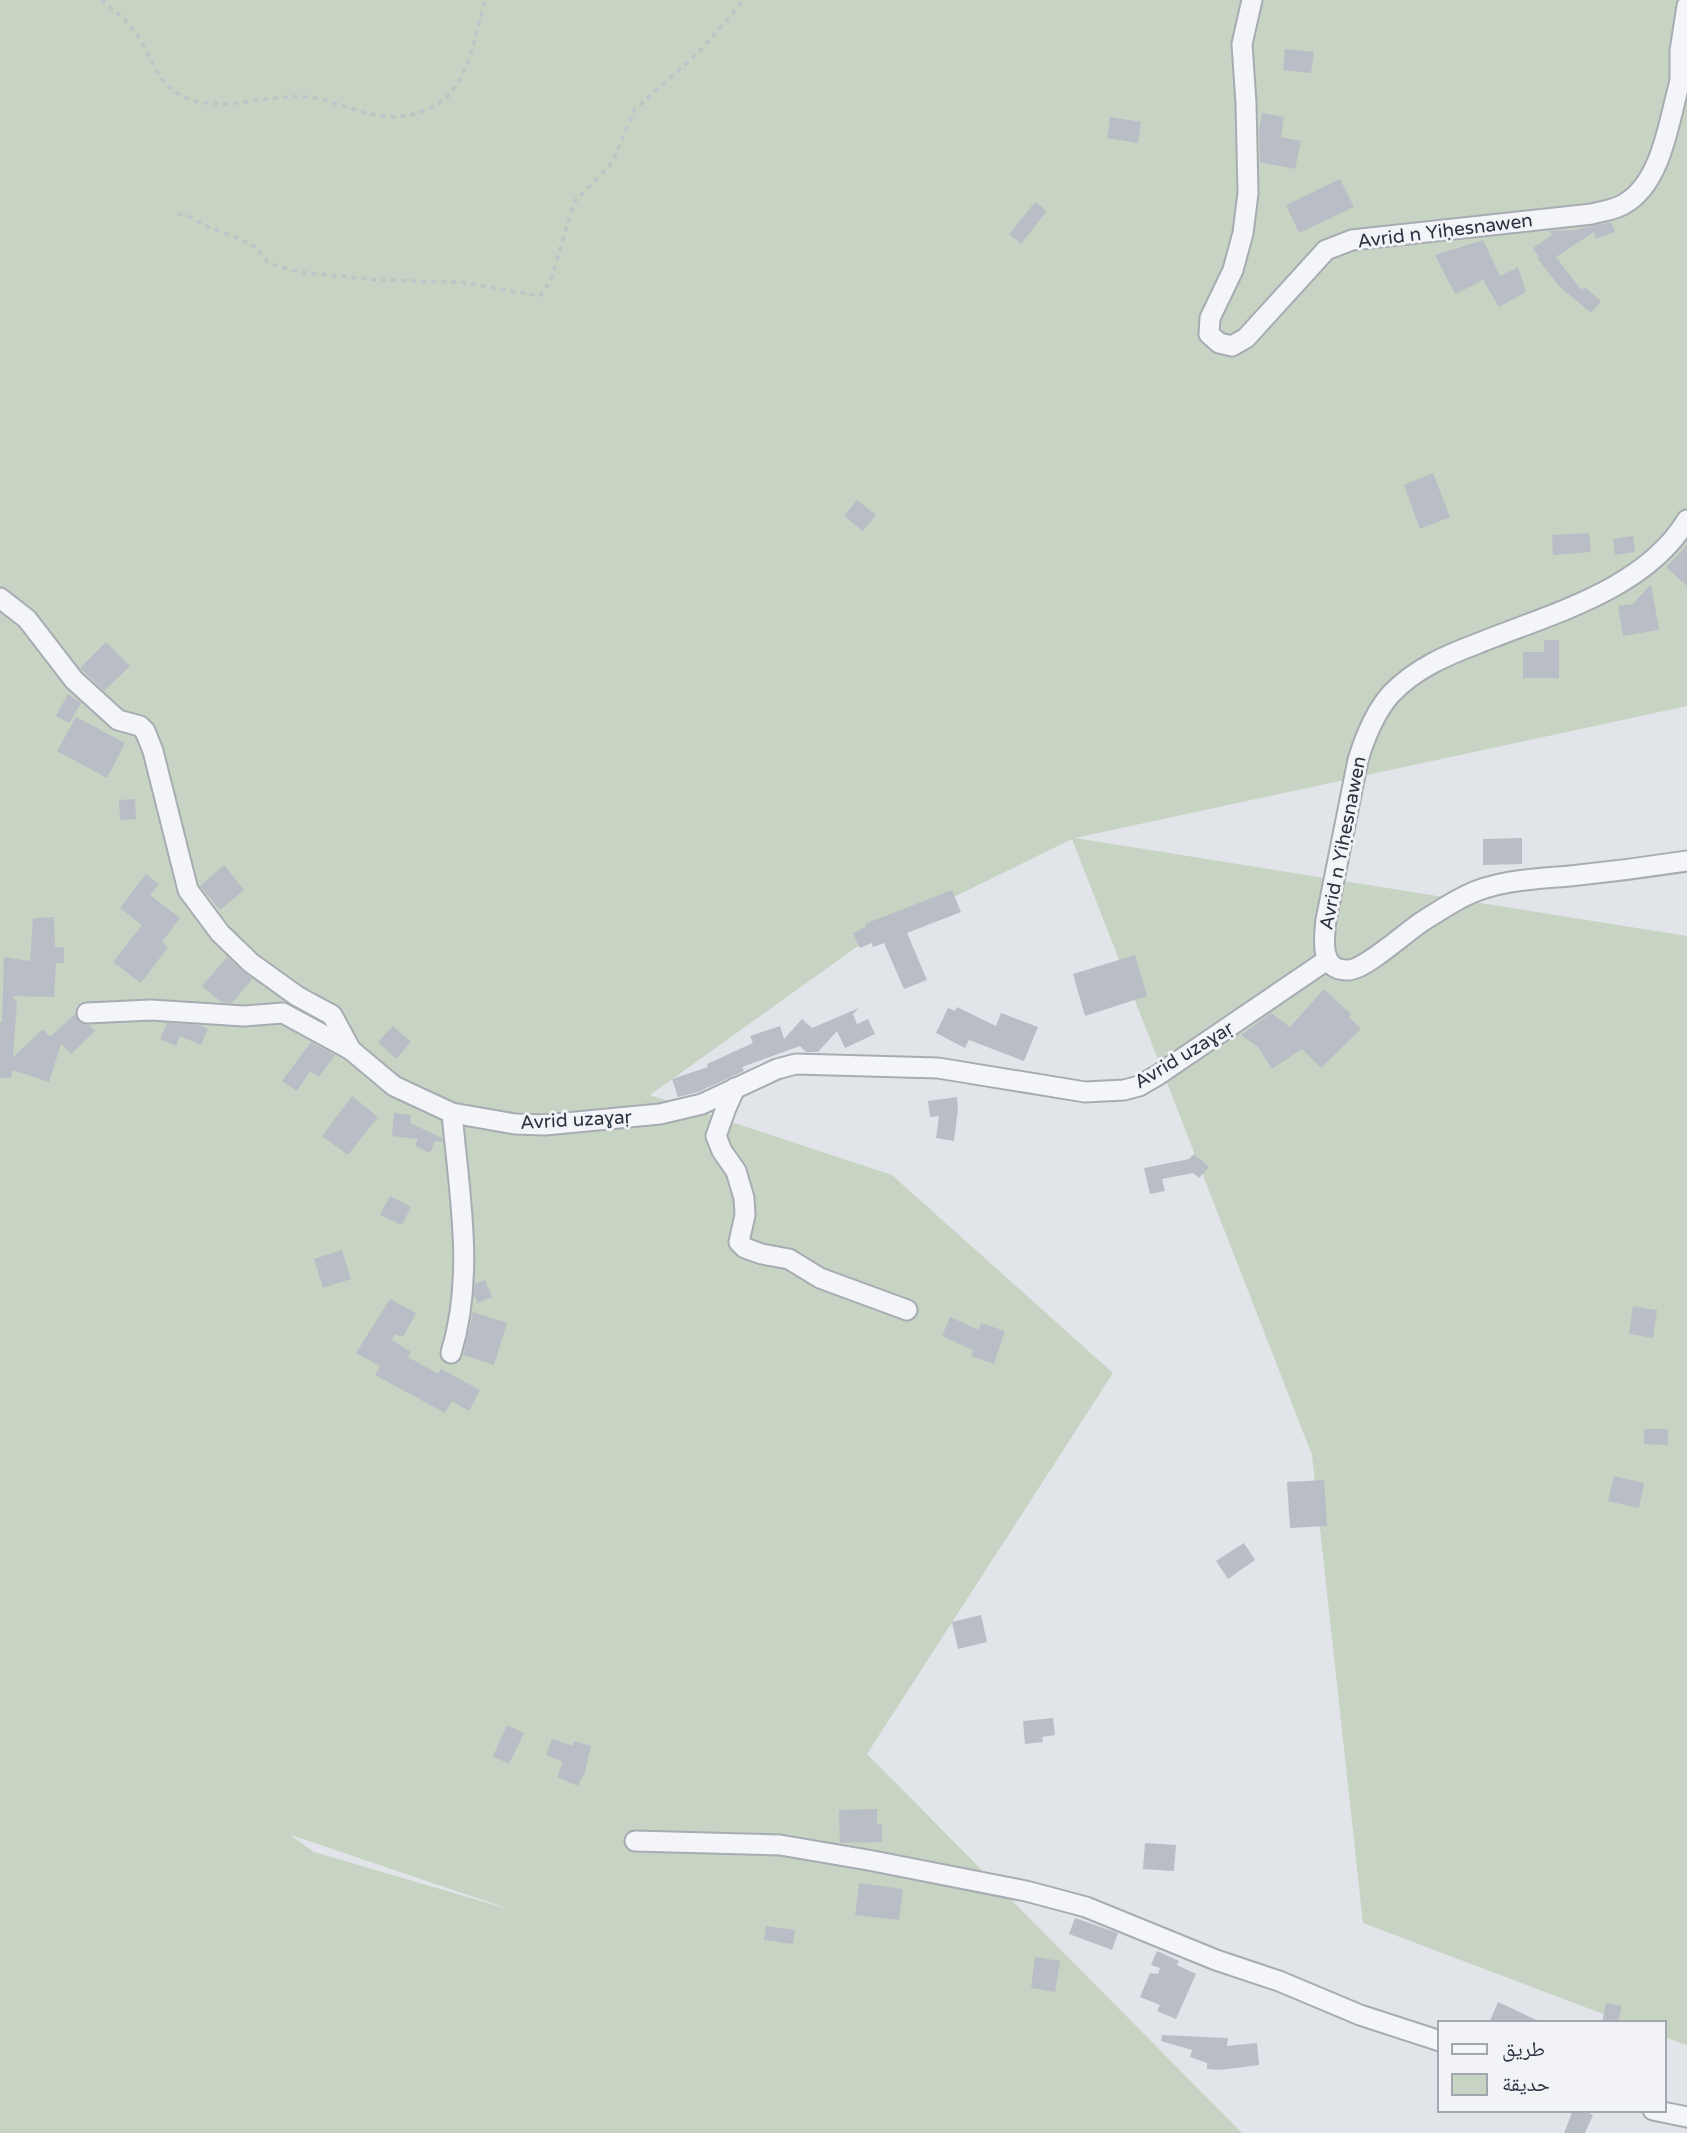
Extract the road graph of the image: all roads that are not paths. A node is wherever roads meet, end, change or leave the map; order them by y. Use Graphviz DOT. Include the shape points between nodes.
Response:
graph roads {
  1 [pos="1252,0"];
  2 [pos="1687,6"];
  3 [pos="1683,78"];
  4 [pos="1687,520"];
  5 [pos="0,598"];
  6 [pos="1687,861"];
  7 [pos="1327,960"];
  8 [pos="87,1013"];
  9 [pos="351,1050"];
  10 [pos="735,1088"];
  11 [pos="452,1113"];
  12 [pos="907,1310"];
  13 [pos="451,1353"];
  14 [pos="635,1841"];
  15 [pos="1438,2040"];
  16 [pos="1662,2112"];
  17 [pos="1687,2118"];
  1 -- 3 [label="street, Avrid n Yiḥesnawen" via="1242,44 1248,192 1236,257 1210,318 1209,334 1232,346 1246,338 1326,250 1352,240 1592,214 1623,205 1643,190 1657,166"];
  2 -- 3 [label="street"];
  4 -- 7 [label="street, Avrid n Yiḥesnawen" via="1677,537 1635,574 1601,593 1432,662 1391,694 1368,730 1358,760 1326,920"];
  5 -- 9 [label="street, Avrid uzaɣaṛ" via="27,619 74,680 118,720 145,732 188,890 220,933 251,962 332,1015"];
  6 -- 7 [label="street" via="1506,882 1467,895 1362,966 1348,970"];
  7 -- 10 [label="street, Avrid uzaɣaṛ" via="1158,1075 1124,1090 1085,1092 938,1068 819,1064 777,1069"];
  8 -- 9 [label="street" via="283,1013"];
  9 -- 11 [label="street, Avrid uzaɣaṛ" via="394,1086"];
  10 -- 11 [label="street, Avrid uzaɣaṛ" via="702,1104 670,1111 545,1125"];
  10 -- 12 [label="street" via="716,1136 736,1171 744,1198 739,1242"];
  11 -- 13 [label="street" via="464,1293"];
  14 -- 15 [label="street" via="780,1845 1026,1891 1086,1907 1360,2015"];
  16 -- 17 [label="street"];
}
